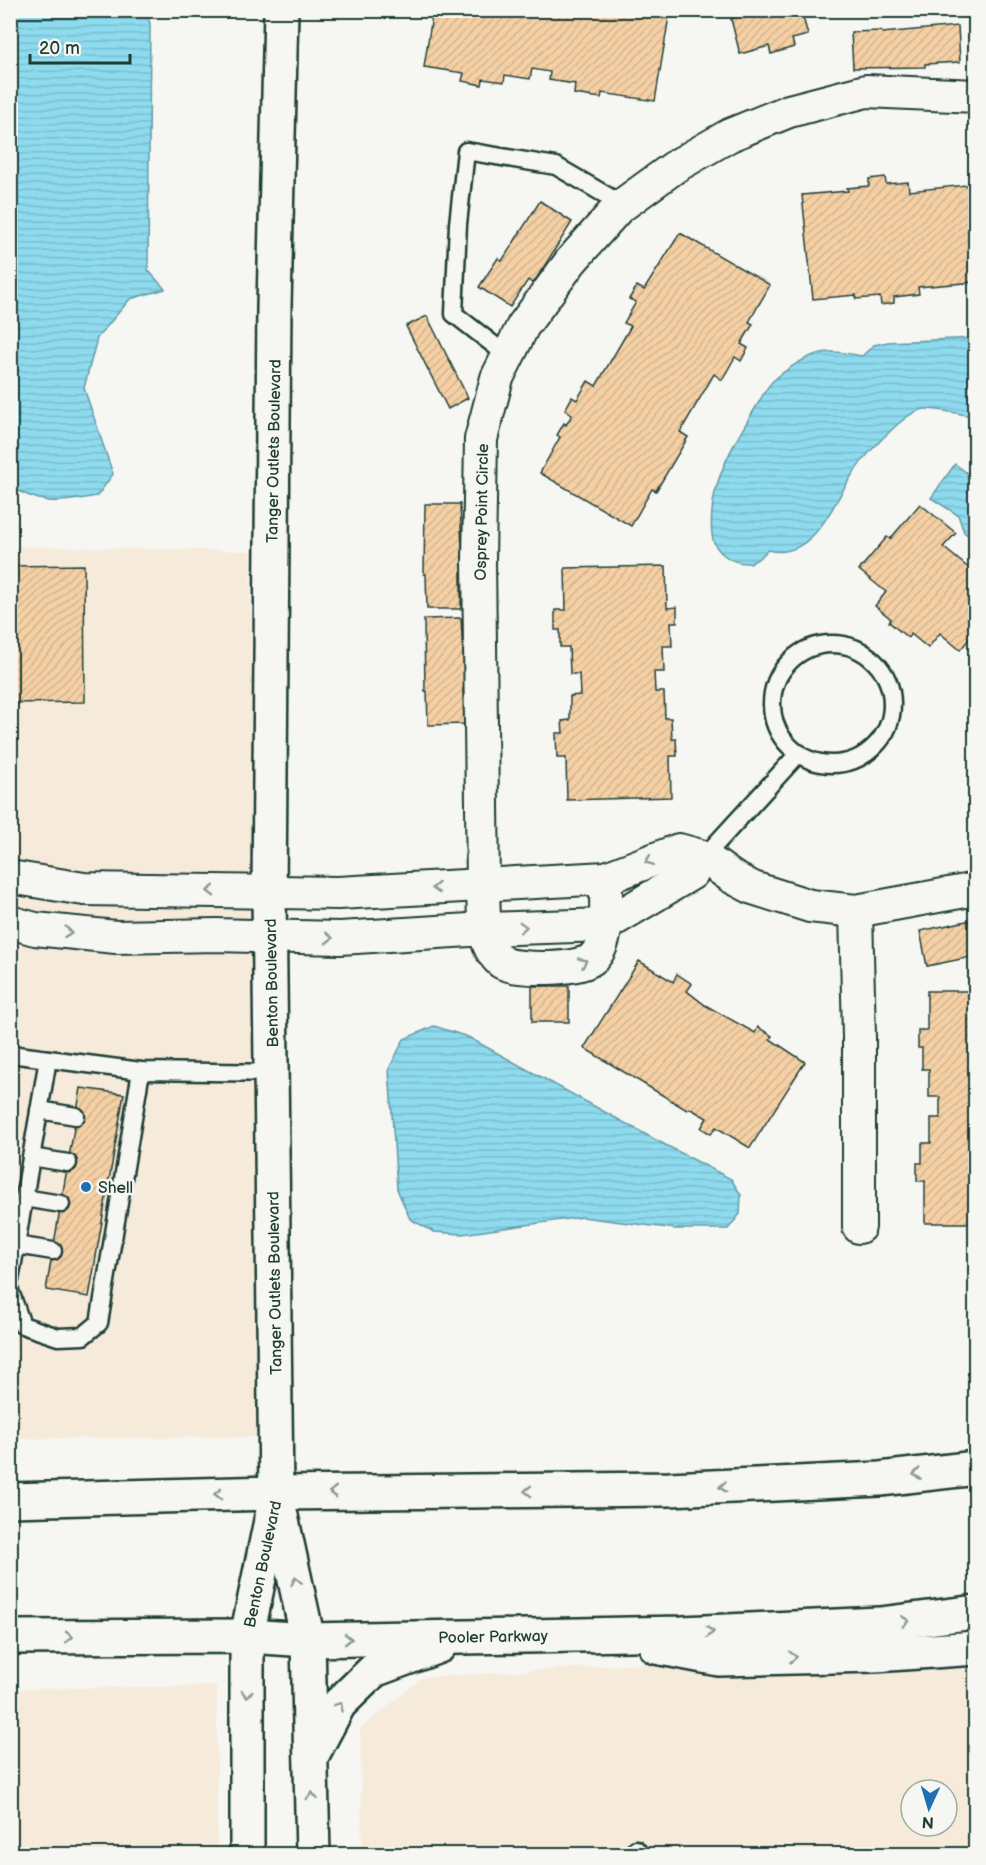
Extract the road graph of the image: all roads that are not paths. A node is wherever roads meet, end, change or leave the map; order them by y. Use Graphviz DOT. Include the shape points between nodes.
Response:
graph roads {
  1 [pos="281,10"];
  2 [pos="975,96"];
  3 [pos="623,205"];
  4 [pos="508,356"];
  5 [pos="799,753"];
  6 [pos="704,856"];
  7 [pos="10,877"];
  8 [pos="606,878"];
  9 [pos="483,885"];
  10 [pos="975,889"];
  11 [pos="270,892"];
  12 [pos="856,910"];
  13 [pos="10,922"];
  14 [pos="605,925"];
  15 [pos="486,929"];
  16 [pos="270,936"];
  17 [pos="10,1054"];
  18 [pos="48,1059"];
  19 [pos="141,1071"];
  20 [pos="272,1073"];
  21 [pos="39,1110"];
  22 [pos="76,1116"];
  23 [pos="31,1157"];
  24 [pos="68,1163"];
  25 [pos="24,1198"];
  26 [pos="61,1204"];
  27 [pos="859,1227"];
  28 [pos="16,1245"];
  29 [pos="53,1251"];
  30 [pos="10,1280"];
  31 [pos="10,1291"];
  32 [pos="975,1468"];
  33 [pos="276,1493"];
  34 [pos="10,1500"];
  35 [pos="975,1612"];
  36 [pos="590,1635"];
  37 [pos="247,1636"];
  38 [pos="10,1637"];
  39 [pos="469,1637"];
  40 [pos="308,1640"];
  41 [pos="975,1648"];
  42 [pos="311,1757"];
  43 [pos="247,1854"];
  44 [pos="313,1854"];
  1 -- 11 [label="main road, Tanger Outlets Boulevard" via="274,318"];
  2 -- 3 [label="street, Osprey Point Circle" via="866,91 789,111 730,135 676,166"];
  3 -- 4 [label="street, Osprey Point Circle" via="571,261 523,326"];
  3 -- 4 [label="lane" via="556,166 466,151 454,314"];
  4 -- 9 [label="street, Osprey Point Circle" via="497,378 481,439"];
  5 -- 5 [label="lane" via="831,765 855,760 876,746 889,726 893,702 887,679 872,660 854,648 833,644 812,648 793,658 779,675 772,699 774,723 787,744"];
  5 -- 6 [label="lane"];
  6 -- 8 [label="street, one-way" via="679,850"];
  6 -- 12 [label="street" via="753,888 810,906"];
  6 -- 14 [label="street" via="692,873"];
  11 -- 7 [label="street, one-way" via="84,889"];
  8 -- 9 [label="street"];
  8 -- 14 [label="street, Osprey Point Circle"];
  9 -- 11 [label="street, one-way" via="338,893"];
  9 -- 15 [label="street, Osprey Point Circle"];
  10 -- 12 [label="street"];
  11 -- 16 [label="main road, Benton Boulevard"];
  12 -- 27 [label="street"];
  13 -- 16 [label="street, one-way" via="35,929 116,938"];
  15 -- 14 [label="street, Osprey Point Circle, one-way" via="490,948 502,962 521,968 576,966 592,959 603,941"];
  16 -- 15 [label="street, one-way" via="340,938"];
  16 -- 20 [label="main road, Benton Boulevard"];
  17 -- 18 [label="lane"];
  18 -- 19 [label="lane"];
  18 -- 21 [label="lane"];
  19 -- 20 [label="lane"];
  19 -- 31 [label="lane" via="125,1124 110,1211 99,1323 83,1336 58,1337 22,1325"];
  20 -- 33 [label="main road, Tanger Outlets Boulevard"];
  21 -- 22 [label="lane"];
  21 -- 23 [label="lane"];
  23 -- 24 [label="lane"];
  23 -- 25 [label="lane"];
  25 -- 26 [label="lane"];
  25 -- 28 [label="lane"];
  28 -- 29 [label="lane"];
  28 -- 30 [label="lane"];
  32 -- 33 [label="main road, one-way" via="880,1479 669,1489"];
  33 -- 34 [label="main road, one-way"];
  33 -- 37 [label="main road, Benton Boulevard"];
  40 -- 33 [label="main road, Benton Boulevard, one-way"];
  36 -- 35 [label="main road, Pooler Parkway, one-way" via="880,1624"];
  36 -- 39 [label="main road, Pooler Parkway"];
  36 -- 41 [label="main road, one-way" via="720,1659"];
  38 -- 37 [label="main road, Pooler Parkway, one-way"];
  37 -- 40 [label="main road, Pooler Parkway"];
  37 -- 43 [label="main road, Benton Boulevard, one-way"];
  40 -- 39 [label="main road, Pooler Parkway, one-way"];
  42 -- 39 [label="main road, one-way" via="339,1704 374,1670"];
  40 -- 42 [label="main road, Benton Boulevard"];
  44 -- 42 [label="main road, Benton Boulevard, one-way"];
}
